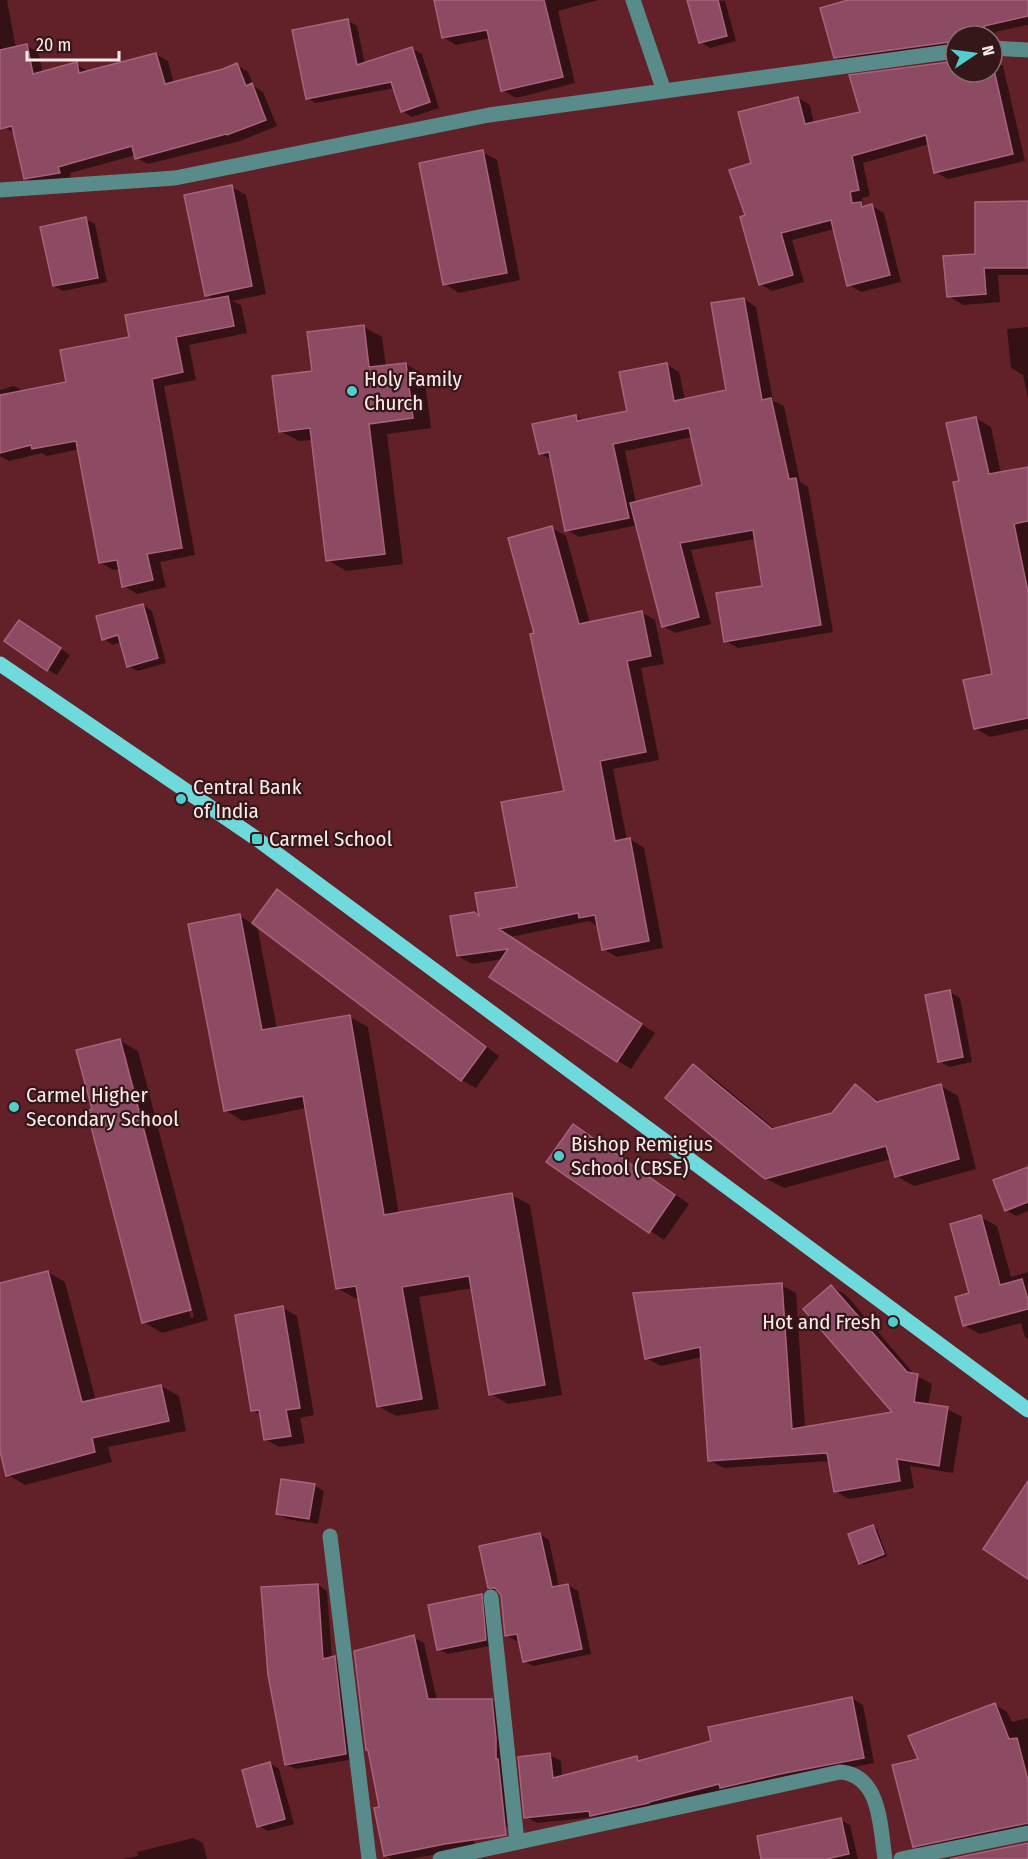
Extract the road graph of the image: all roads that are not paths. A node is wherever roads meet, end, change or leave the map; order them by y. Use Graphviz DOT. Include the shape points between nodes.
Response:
graph roads {
  1 [pos="633,0"];
  2 [pos="1004,49"];
  3 [pos="1028,50"];
  4 [pos="944,53"];
  5 [pos="664,91"];
  6 [pos="0,190"];
  7 [pos="0,664"];
  8 [pos="1028,1410"];
  9 [pos="330,1536"];
  10 [pos="491,1598"];
  11 [pos="1028,1833"];
  12 [pos="517,1842"];
  13 [pos="369,1859"];
  14 [pos="440,1859"];
  15 [pos="885,1859"];
  16 [pos="901,1859"];
  1 -- 5 [label="street"];
  2 -- 3 [label="street"];
  4 -- 5 [label="street"];
  5 -- 6 [label="street" via="489,115 175,178"];
  7 -- 8 [label="main road" via="258,839"];
  9 -- 13 [label="street"];
  10 -- 12 [label="street"];
  11 -- 16 [label="street"];
  12 -- 14 [label="street"];
  12 -- 15 [label="street" via="852,1772 870,1788"];
}
